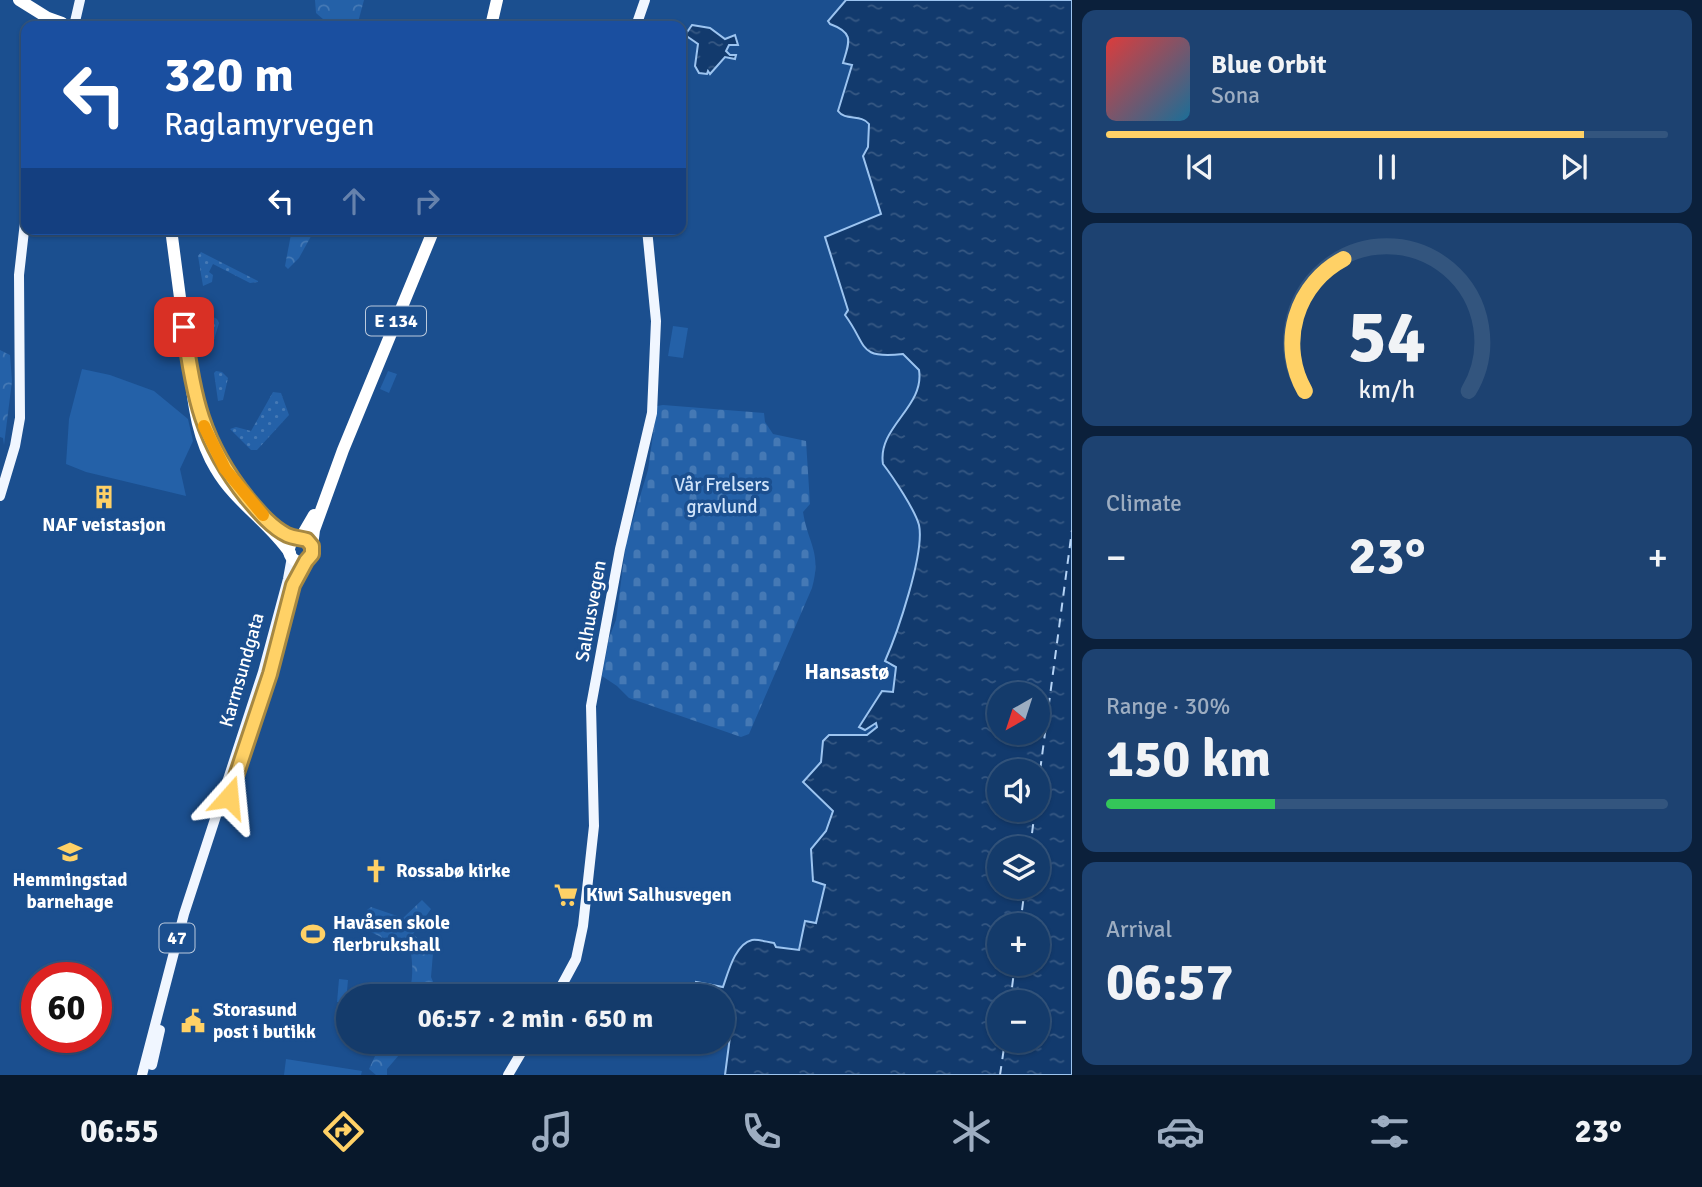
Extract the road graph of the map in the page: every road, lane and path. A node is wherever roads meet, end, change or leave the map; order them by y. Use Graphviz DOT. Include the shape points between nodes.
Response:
graph roads {
  1 [pos="13,0"];
  2 [pos="19,0"];
  3 [pos="79,0"];
  4 [pos="497,0"];
  5 [pos="505,0"];
  6 [pos="645,0"];
  7 [pos="38,21"];
  8 [pos="56,21"];
  9 [pos="68,21"];
  10 [pos="492,21"];
  11 [pos="500,21"];
  12 [pos="638,21"];
  13 [pos="24,235"];
  14 [pos="172,235"];
  15 [pos="429,235"];
  16 [pos="430,235"];
  17 [pos="648,235"];
  18 [pos="191,376"];
  19 [pos="20,394"];
  20 [pos="0,481"];
  21 [pos="0,496"];
  22 [pos="299,539"];
  23 [pos="312,546"];
  24 [pos="291,555"];
  25 [pos="306,561"];
  26 [pos="562,984"];
  27 [pos="520,1054"];
  28 [pos="142,1075"];
  29 [pos="150,1075"];
  30 [pos="508,1075"];
  1 -- 7 [label="highway"];
  2 -- 8 [label="highway"];
  3 -- 9 [label="main road"];
  4 -- 10 [label="highway"];
  5 -- 11 [label="highway"];
  6 -- 12 [label="main road"];
  13 -- 19 [label="main road" via="19,275"];
  14 -- 18 [label="highway"];
  15 -- 22 [label="highway, E 134" via="316,511"];
  16 -- 23 [label="highway, E 134" via="343,450"];
  17 -- 26 [label="main road, Salhusvegen" via="656,321 652,413 620,549 591,706 594,826 583,926 576,959"];
  18 -- 22 [label="highway" via="206,432 225,469 262,515"];
  18 -- 24 [label="highway" via="200,430 216,469"];
  19 -- 20 [label="main road"];
  19 -- 21 [label="main road" via="15,446"];
  22 -- 23 [label="highway"];
  22 -- 24 [label="highway, E 134" via="292,543"];
  23 -- 25 [label="highway, E 134"];
  24 -- 25 [label="highway"];
  24 -- 28 [label="main road, Karmsundgata / 47" via="261,680 191,892"];
  25 -- 29 [label="main road, Karmsundgata / 47" via="293,585 262,698 190,915"];
  27 -- 30 [label="main road"];
}
